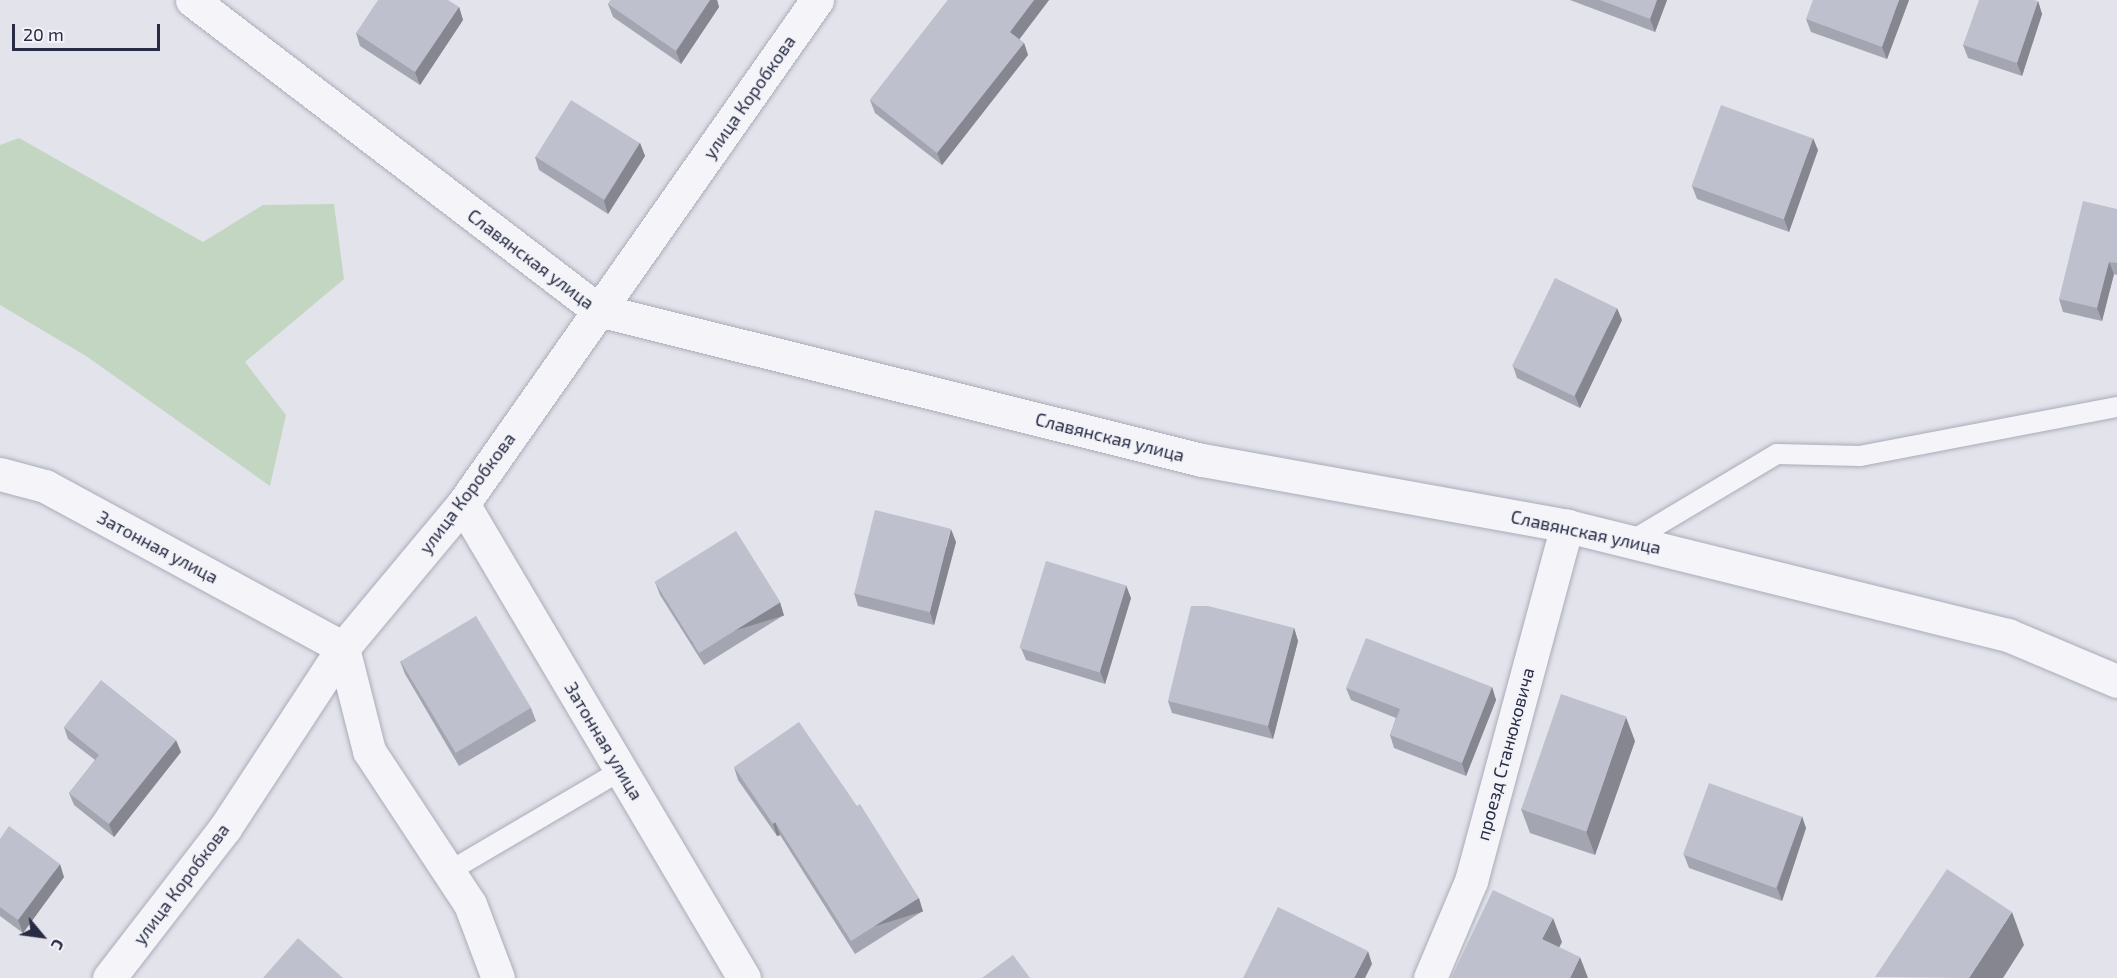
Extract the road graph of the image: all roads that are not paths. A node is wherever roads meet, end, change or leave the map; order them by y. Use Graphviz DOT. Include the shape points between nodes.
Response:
graph roads {
  1 [pos="192,0"];
  2 [pos="817,0"];
  3 [pos="598,310"];
  4 [pos="2117,408"];
  5 [pos="0,474"];
  6 [pos="463,504"];
  7 [pos="1568,526"];
  8 [pos="1631,541"];
  9 [pos="343,648"];
  10 [pos="2117,681"];
  11 [pos="622,770"];
  12 [pos="448,872"];
  13 [pos="109,978"];
  14 [pos="498,978"];
  15 [pos="744,978"];
  16 [pos="1430,978"];
  1 -- 3 [label="street, Славянская улица"];
  2 -- 3 [label="street, улица Коробкова"];
  3 -- 6 [label="street, улица Коробкова"];
  3 -- 7 [label="street, Славянская улица" via="1202,460"];
  4 -- 8 [label="lane" via="1860,456 1777,454"];
  5 -- 9 [label="street, Затонная улица" via="45,486"];
  6 -- 9 [label="street, улица Коробкова"];
  6 -- 11 [label="street, Затонная улица"];
  7 -- 8 [label="street, Славянская улица"];
  7 -- 16 [label="street, проезд Станюковича" via="1471,881"];
  8 -- 10 [label="street, Славянская улица" via="2008,635"];
  9 -- 12 [label="street" via="369,751"];
  9 -- 13 [label="street, улица Коробкова" via="225,828"];
  11 -- 12 [label="lane"];
  11 -- 15 [label="street, Затонная улица"];
  12 -- 14 [label="street" via="470,904"];
}
